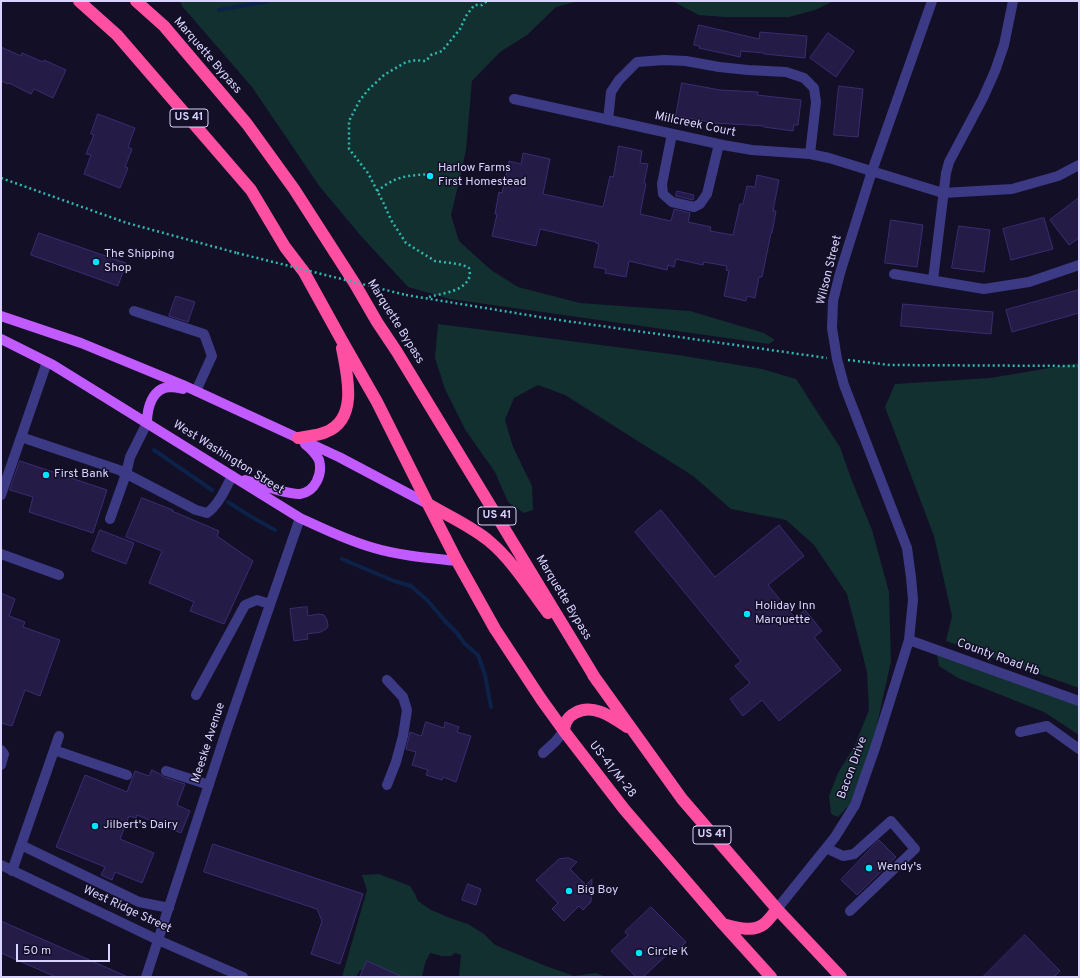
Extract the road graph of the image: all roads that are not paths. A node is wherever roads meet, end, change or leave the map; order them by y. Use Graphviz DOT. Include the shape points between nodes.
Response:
graph roads {
  1 [pos="78,1"];
  2 [pos="136,1"];
  3 [pos="932,1"];
  4 [pos="1013,1"];
  5 [pos="514,99"];
  6 [pos="608,120"];
  7 [pos="672,134"];
  8 [pos="719,144"];
  9 [pos="810,154"];
  10 [pos="1079,165"];
  11 [pos="872,171"];
  12 [pos="943,193"];
  13 [pos="1079,265"];
  14 [pos="894,274"];
  15 [pos="933,280"];
  16 [pos="134,311"];
  17 [pos="1,316"];
  18 [pos="1,339"];
  19 [pos="341,339"];
  20 [pos="47,362"];
  21 [pos="196,391"];
  22 [pos="147,423"];
  23 [pos="21,437"];
  24 [pos="298,438"];
  25 [pos="126,474"];
  26 [pos="232,476"];
  27 [pos="1,495"];
  28 [pos="428,504"];
  29 [pos="300,518"];
  30 [pos="110,519"];
  31 [pos="1,554"];
  32 [pos="457,561"];
  33 [pos="59,574"];
  34 [pos="270,604"];
  35 [pos="909,640"];
  36 [pos="387,680"];
  37 [pos="597,681"];
  38 [pos="196,695"];
  39 [pos="1079,701"];
  40 [pos="564,731"];
  41 [pos="1020,732"];
  42 [pos="634,733"];
  43 [pos="59,736"];
  44 [pos="1079,749"];
  45 [pos="1,750"];
  46 [pos="54,750"];
  47 [pos="543,753"];
  48 [pos="1,765"];
  49 [pos="166,771"];
  50 [pos="127,775"];
  51 [pos="209,785"];
  52 [pos="386,785"];
  53 [pos="21,845"];
  54 [pos="826,848"];
  55 [pos="1,865"];
  56 [pos="12,871"];
  57 [pos="169,908"];
  58 [pos="777,909"];
  59 [pos="850,911"];
  60 [pos="722,924"];
  61 [pos="158,940"];
  62 [pos="146,977"];
  63 [pos="243,977"];
  64 [pos="770,977"];
  65 [pos="841,977"];
  1 -- 19 [label="highway, US 41" via="117,35 251,190 285,247 304,272"];
  2 -- 37 [label="highway, Marquette Bypass / US 41" via="164,26 247,124 294,189 397,352"];
  3 -- 11 [label="street, Wilson Street"];
  4 -- 12 [label="street" via="1004,45 995,71 949,162"];
  5 -- 6 [label="street, Millcreek Court"];
  6 -- 7 [label="street, Millcreek Court"];
  6 -- 9 [label="street" via="611,92 637,62 664,60 786,72 804,78 814,88 816,102"];
  7 -- 8 [label="street, Millcreek Court"];
  7 -- 8 [label="street" via="662,184 663,194 672,202 694,207 700,204 707,194"];
  8 -- 9 [label="street, Millcreek Court" via="752,150"];
  9 -- 11 [label="street, Millcreek Court"];
  10 -- 12 [label="street" via="1058,176 1012,189"];
  11 -- 12 [label="street, Millcreek Court"];
  11 -- 35 [label="street, Wilson Street" via="840,273 833,301 832,328 844,385 906,548 913,600"];
  12 -- 15 [label="street"];
  13 -- 15 [label="street" via="1029,282 984,289"];
  14 -- 15 [label="street"];
  16 -- 21 [label="street" via="204,334 212,356"];
  17 -- 21 [label="main road" via="81,343"];
  18 -- 20 [label="main road, West Washington Street"];
  19 -- 24 [label="highway" via="348,386 346,411 337,425 325,433"];
  19 -- 28 [label="highway, US 41" via="377,402"];
  20 -- 22 [label="main road, West Washington Street"];
  20 -- 23 [label="street"];
  21 -- 22 [label="main road" via="171,387 160,390 150,404"];
  21 -- 24 [label="main road"];
  22 -- 25 [label="street" via="130,457"];
  22 -- 26 [label="main road, West Washington Street"];
  23 -- 25 [label="street"];
  23 -- 27 [label="street"];
  24 -- 26 [label="main road" via="315,453 319,461 319,476 307,492 292,494"];
  24 -- 28 [label="main road"];
  25 -- 26 [label="street" via="196,510 207,513 215,505"];
  25 -- 30 [label="street"];
  26 -- 29 [label="main road, West Washington Street"];
  28 -- 32 [label="highway, US 41"];
  28 -- 37 [label="highway" via="464,524 488,541 508,560"];
  29 -- 32 [label="main road, West Washington Street" via="337,535 375,548 406,555"];
  29 -- 34 [label="street, Meeske Avenue"];
  31 -- 33 [label="street"];
  32 -- 40 [label="highway, US-41/M-28 / US 41" via="494,628"];
  34 -- 38 [label="street" via="257,600 245,605"];
  34 -- 51 [label="street, Meeske Avenue"];
  35 -- 39 [label="street, County Road Hb"];
  35 -- 54 [label="street, Bacon Drive" via="855,805"];
  36 -- 52 [label="street" via="403,697 407,710 396,762"];
  37 -- 42 [label="highway, US 41"];
  40 -- 42 [label="highway" via="566,721 571,715 586,709 603,712"];
  40 -- 47 [label="street"];
  40 -- 60 [label="highway, US-41/M-28 / US 41" via="624,809"];
  41 -- 44 [label="street" via="1047,726"];
  42 -- 58 [label="highway, US 41" via="682,799"];
  43 -- 46 [label="street"];
  45 -- 48 [label="street" via="4,754"];
  46 -- 50 [label="street"];
  46 -- 53 [label="street"];
  49 -- 51 [label="street"];
  51 -- 57 [label="street, Meeske Avenue"];
  53 -- 56 [label="street"];
  53 -- 57 [label="street" via="139,902"];
  54 -- 58 [label="street, Bacon Drive"];
  54 -- 59 [label="street" via="843,856 854,854 890,821 915,849"];
  55 -- 56 [label="street, West Ridge Street"];
  56 -- 61 [label="street, West Ridge Street"];
  57 -- 61 [label="street, Meeske Avenue"];
  58 -- 60 [label="highway" via="763,925 751,929"];
  58 -- 65 [label="highway, US 41"];
  60 -- 64 [label="highway, US-41/M-28 / US 41"];
  61 -- 62 [label="street, Meeske Avenue"];
  61 -- 63 [label="street, West Ridge Street"];
}
